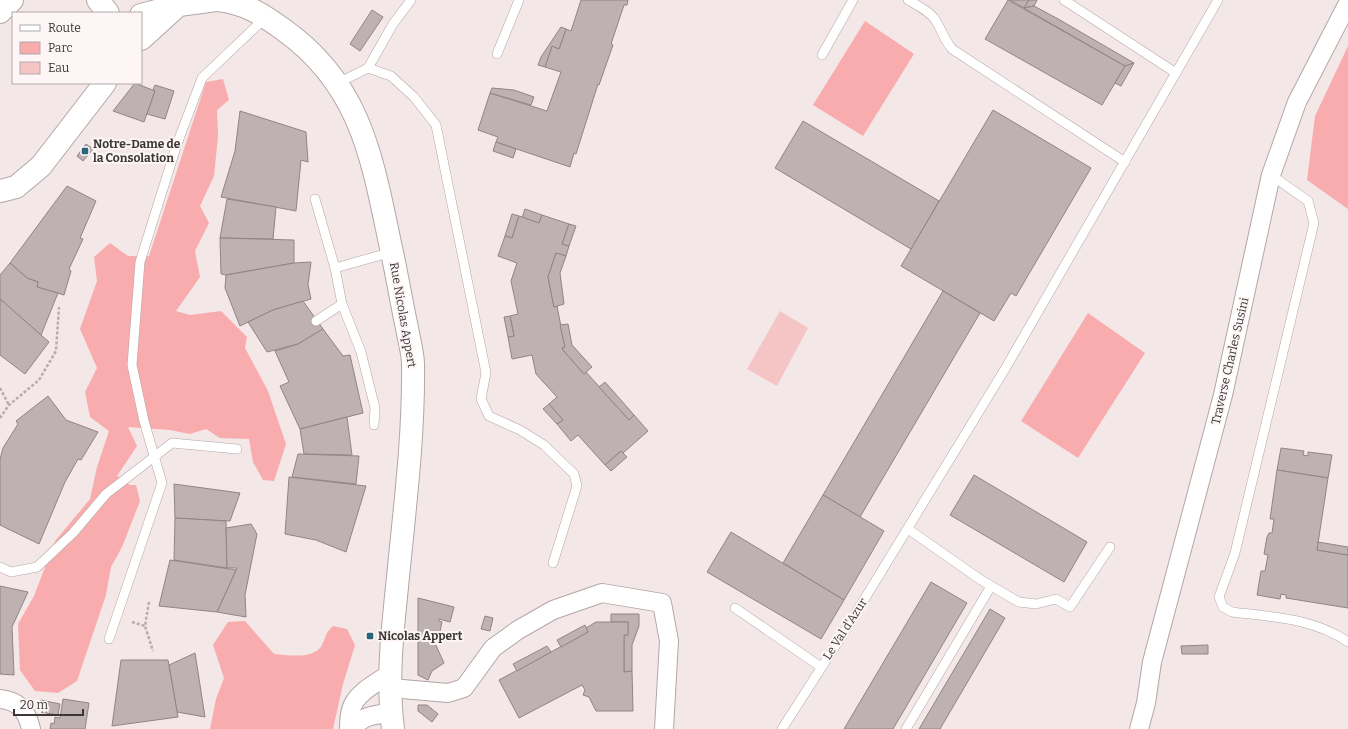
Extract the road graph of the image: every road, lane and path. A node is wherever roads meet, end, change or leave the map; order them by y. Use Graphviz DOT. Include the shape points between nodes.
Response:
graph roads {
  1 [pos="12,0"];
  2 [pos="217,0"];
  3 [pos="411,0"];
  4 [pos="519,0"];
  5 [pos="852,0"];
  6 [pos="908,0"];
  7 [pos="1064,0"];
  8 [pos="1218,0"];
  9 [pos="1348,3"];
  10 [pos="179,4"];
  11 [pos="0,12"];
  12 [pos="142,15"];
  13 [pos="266,18"];
  14 [pos="142,38"];
  15 [pos="497,54"];
  16 [pos="822,56"];
  17 [pos="368,68"];
  18 [pos="1176,73"];
  19 [pos="338,83"];
  20 [pos="104,84"];
  21 [pos="1126,162"];
  22 [pos="1272,175"];
  23 [pos="8,189"];
  24 [pos="315,198"];
  25 [pos="0,209"];
  26 [pos="392,252"];
  27 [pos="335,268"];
  28 [pos="342,304"];
  29 [pos="59,307"];
  30 [pos="316,321"];
  31 [pos="0,388"];
  32 [pos="9,405"];
  33 [pos="0,418"];
  34 [pos="374,425"];
  35 [pos="237,450"];
  36 [pos="155,458"];
  37 [pos="908,529"];
  38 [pos="1110,547"];
  39 [pos="553,562"];
  40 [pos="0,567"];
  41 [pos="991,586"];
  42 [pos="149,602"];
  43 [pos="735,608"];
  44 [pos="109,639"];
  45 [pos="1348,642"];
  46 [pos="153,651"];
  47 [pos="821,667"];
  48 [pos="391,681"];
  49 [pos="0,699"];
  50 [pos="392,721"];
  51 [pos="31,729"];
  52 [pos="350,729"];
  53 [pos="664,729"];
  54 [pos="782,729"];
  55 [pos="906,729"];
  56 [pos="1139,729"];
  1 -- 11 [label="street"];
  2 -- 10 [label="street, Rue Nicolas Appert"];
  2 -- 13 [label="street, Rue Nicolas Appert" via="237,2"];
  3 -- 17 [label="lane" via="393,24"];
  4 -- 15 [label="lane"];
  5 -- 16 [label="lane"];
  6 -- 21 [label="lane" via="924,9 936,21 943,38 952,49"];
  7 -- 18 [label="lane"];
  8 -- 18 [label="lane, Le Val d'Azur"];
  9 -- 22 [label="street, Traverse Charles Susini" via="1297,102"];
  10 -- 12 [label="street, Rue Nicolas Appert"];
  10 -- 14 [label="street"];
  13 -- 19 [label="street, Rue Nicolas Appert" via="315,56"];
  13 -- 36 [label="lane" via="202,78 177,144 140,262 132,365"];
  17 -- 19 [label="lane"];
  17 -- 39 [label="lane" via="391,76 414,97 436,125 486,373 481,399 489,416 520,430 544,445 574,474 577,486"];
  18 -- 21 [label="lane, Le Val d'Azur"];
  19 -- 26 [label="street, Rue Nicolas Appert" via="356,114 366,139"];
  20 -- 23 [label="street" via="41,166"];
  21 -- 37 [label="lane, Le Val d'Azur" via="1006,369"];
  22 -- 45 [label="lane" via="1308,202 1314,223 1235,553 1219,597 1223,607 1232,612 1301,620 1340,636"];
  22 -- 56 [label="street, Traverse Charles Susini" via="1223,395 1152,662"];
  23 -- 25 [label="street"];
  24 -- 27 [label="lane"];
  26 -- 27 [label="lane"];
  26 -- 48 [label="street, Rue Nicolas Appert" via="413,362 410,446 392,643"];
  27 -- 28 [label="lane"];
  28 -- 30 [label="lane"];
  28 -- 34 [label="lane" via="361,352 375,408"];
  29 -- 32 [label="path" via="56,351 39,380"];
  31 -- 32 [label="path"];
  32 -- 33 [label="path"];
  35 -- 36 [label="lane" via="172,443"];
  36 -- 40 [label="lane" via="106,494 73,533 36,567 11,572"];
  36 -- 44 [label="lane" via="162,483"];
  37 -- 41 [label="lane"];
  37 -- 47 [label="lane, Le Val d'Azur"];
  38 -- 41 [label="lane" via="1070,606 1056,599 1036,604 1019,602"];
  41 -- 55 [label="lane"];
  42 -- 46 [label="path" via="145,626"];
  43 -- 47 [label="lane"];
  47 -- 54 [label="lane, Le Val d'Azur"];
  48 -- 50 [label="street, Rue Nicolas Appert"];
  48 -- 52 [label="street" via="371,686 357,698 351,709"];
  48 -- 53 [label="street" via="448,693 464,688 493,648 553,610 602,593 662,603 669,641"];
  49 -- 51 [label="street" via="12,700 28,715"];
  50 -- 52 [label="street" via="368,716"];
}
